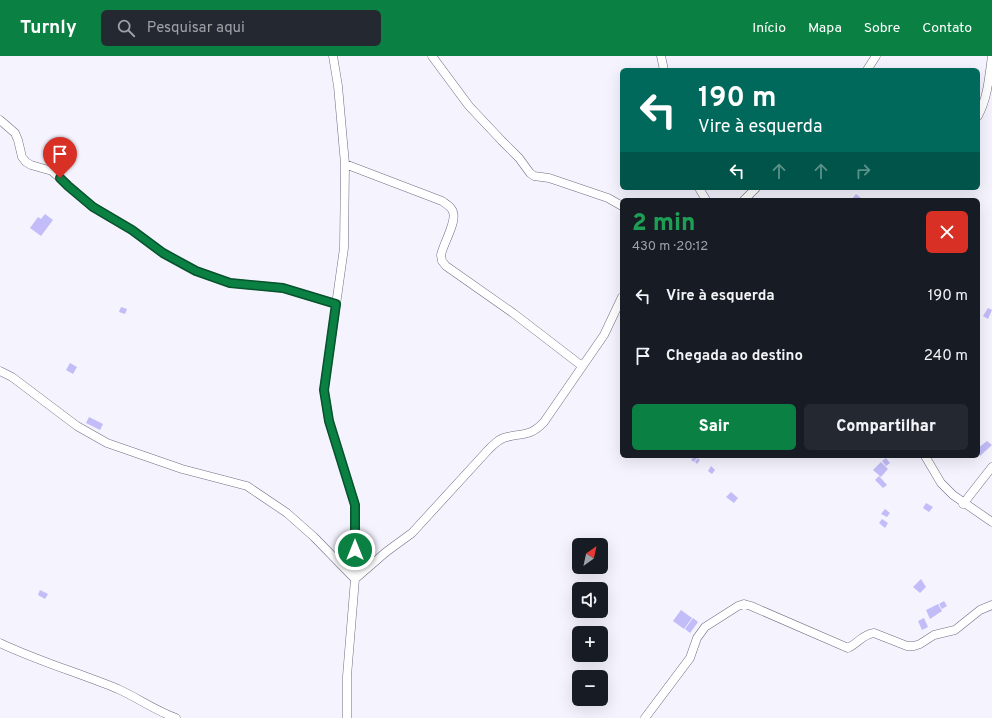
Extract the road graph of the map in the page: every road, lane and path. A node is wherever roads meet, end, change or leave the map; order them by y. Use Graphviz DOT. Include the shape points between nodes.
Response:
graph roads {
  1 [pos="333,56"];
  2 [pos="432,56"];
  3 [pos="661,56"];
  4 [pos="876,56"];
  5 [pos="992,56"];
  6 [pos="664,68"];
  7 [pos="869,68"];
  8 [pos="980,112"];
  9 [pos="0,120"];
  10 [pos="345,164"];
  11 [pos="754,190"];
  12 [pos="746,198"];
  13 [pos="620,205"];
  14 [pos="620,301"];
  15 [pos="336,304"];
  16 [pos="582,366"];
  17 [pos="0,371"];
  18 [pos="926,458"];
  19 [pos="992,467"];
  20 [pos="963,504"];
  21 [pos="992,522"];
  22 [pos="355,580"];
  23 [pos="992,605"];
  24 [pos="0,643"];
  25 [pos="176,718"];
  26 [pos="348,718"];
  27 [pos="645,718"];
  1 -- 10 [label="street"];
  2 -- 13 [label="street" via="469,106 530,173 608,198"];
  3 -- 6 [label="street"];
  4 -- 7 [label="street"];
  5 -- 8 [label="street" via="987,94"];
  9 -- 15 [label="street" via="15,132 22,157 26,162 52,171 93,207 132,230 163,253 196,271 230,283 283,288"];
  10 -- 15 [label="street" via="344,248"];
  10 -- 16 [label="street" via="442,201 449,206 454,212 453,221 441,255 446,266"];
  11 -- 12 [label="street"];
  14 -- 16 [label="street" via="604,335"];
  15 -- 22 [label="street" via="324,390 329,421 355,505"];
  16 -- 22 [label="street" via="537,429 498,441 412,533"];
  17 -- 22 [label="street" via="12,377 77,426 107,443 182,469 248,486 287,513"];
  18 -- 20 [label="street" via="942,484"];
  19 -- 20 [label="street"];
  20 -- 21 [label="street"];
  22 -- 26 [label="street" via="347,676"];
  23 -- 27 [label="street" via="980,610 955,630 934,635 914,646 870,634 848,648 744,604 705,627 697,638 690,658"];
  24 -- 25 [label="street" via="119,690"];
}
